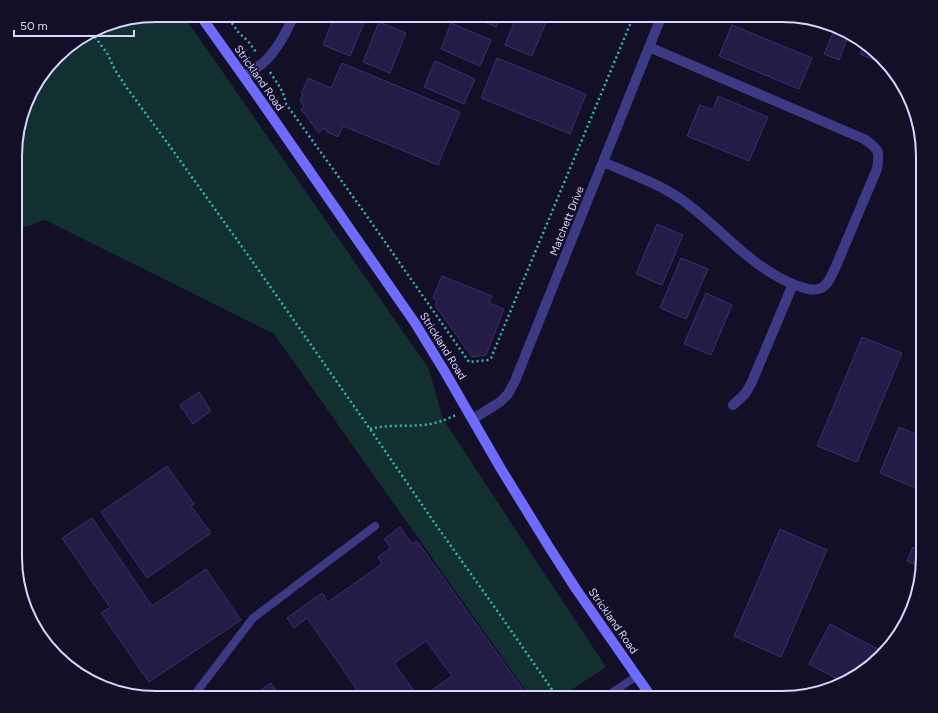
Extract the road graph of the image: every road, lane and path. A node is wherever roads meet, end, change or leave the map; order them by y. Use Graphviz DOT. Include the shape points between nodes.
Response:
graph roads {
  1 [pos="205,22"];
  2 [pos="291,22"];
  3 [pos="631,22"];
  4 [pos="659,22"];
  5 [pos="95,37"];
  6 [pos="649,47"];
  7 [pos="244,77"];
  8 [pos="295,116"];
  9 [pos="603,162"];
  10 [pos="793,284"];
  11 [pos="733,405"];
  12 [pos="467,410"];
  13 [pos="473,419"];
  14 [pos="370,430"];
  15 [pos="375,526"];
  16 [pos="637,676"];
  17 [pos="197,691"];
  18 [pos="553,691"];
  19 [pos="614,691"];
  20 [pos="647,691"];
  1 -- 7 [label="street, Strickland Road"];
  2 -- 7 [label="street" via="272,53"];
  3 -- 8 [label="path" via="489,360 469,362"];
  4 -- 6 [label="street, Matchett Drive"];
  5 -- 14 [label="path" via="115,70"];
  6 -- 9 [label="street, Matchett Drive"];
  6 -- 10 [label="street" via="864,139 878,152 877,169 830,279 818,290"];
  7 -- 12 [label="street, Strickland Road" via="398,297"];
  9 -- 10 [label="street" via="672,193 763,268"];
  9 -- 13 [label="street, Matchett Drive" via="515,381 500,402"];
  10 -- 11 [label="street" via="751,384"];
  12 -- 13 [label="street, Strickland Road"];
  12 -- 14 [label="path" via="433,424 382,426"];
  13 -- 16 [label="street, Strickland Road" via="557,560"];
  14 -- 18 [label="path"];
  15 -- 17 [label="lane" via="253,618"];
  16 -- 19 [label="lane"];
  16 -- 20 [label="street, Strickland Road"];
}
